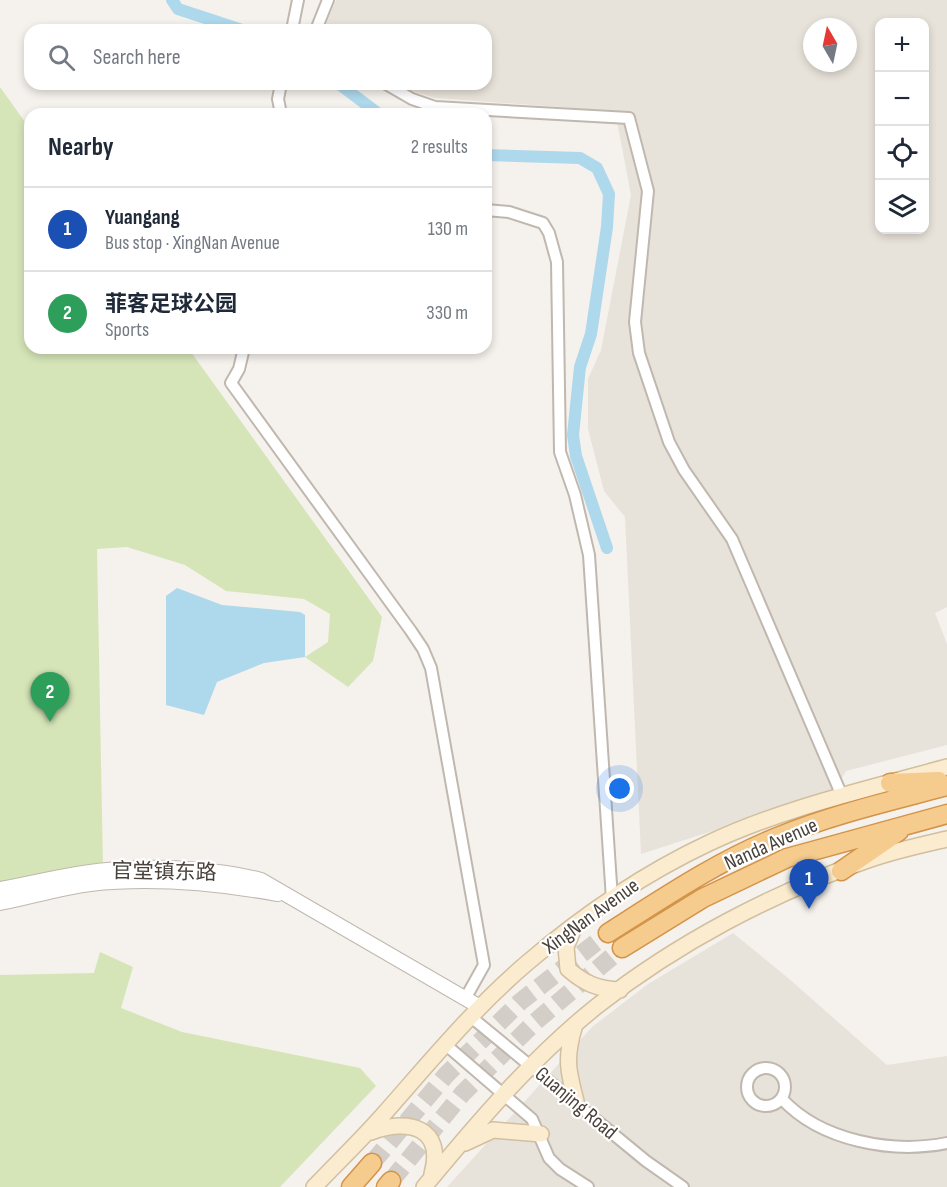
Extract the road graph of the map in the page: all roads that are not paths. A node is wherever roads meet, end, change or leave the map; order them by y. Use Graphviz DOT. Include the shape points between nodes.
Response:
graph roads {
  1 [pos="298,0"];
  2 [pos="328,0"];
  3 [pos="293,24"];
  4 [pos="318,24"];
  5 [pos="280,90"];
  6 [pos="396,90"];
  7 [pos="280,108"];
  8 [pos="453,108"];
  9 [pos="492,110"];
  10 [pos="492,211"];
  11 [pos="243,354"];
  12 [pos="947,767"];
  13 [pos="947,780"];
  14 [pos="890,783"];
  15 [pos="947,786"];
  16 [pos="842,796"];
  17 [pos="947,814"];
  18 [pos="911,823"];
  19 [pos="947,839"];
  20 [pos="841,871"];
  21 [pos="0,889"];
  22 [pos="289,896"];
  23 [pos="612,899"];
  24 [pos="0,903"];
  25 [pos="575,925"];
  26 [pos="608,933"];
  27 [pos="622,948"];
  28 [pos="620,990"];
  29 [pos="465,999"];
  30 [pos="475,1012"];
  31 [pos="574,1027"];
  32 [pos="446,1045"];
  33 [pos="533,1067"];
  34 [pos="504,1094"];
  35 [pos="782,1099"];
  36 [pos="576,1101"];
  37 [pos="365,1134"];
  38 [pos="541,1134"];
  39 [pos="947,1143"];
  40 [pos="455,1149"];
  41 [pos="372,1163"];
  42 [pos="427,1183"];
  43 [pos="314,1187"];
  44 [pos="351,1187"];
  45 [pos="588,1187"];
  46 [pos="683,1187"];
  1 -- 3 [label="street"];
  2 -- 4 [label="street"];
  5 -- 7 [label="street"];
  6 -- 8 [label="street" via="435,107"];
  9 -- 16 [label="street" via="629,118 648,191 634,322 639,353 669,442 732,539"];
  10 -- 23 [label="street" via="543,223 557,262 560,452 589,555"];
  11 -- 29 [label="street" via="231,383 411,631 431,668 484,964"];
  12 -- 14 [label="main road, XingNan Avenue"];
  13 -- 14 [label="highway"];
  14 -- 16 [label="main road, XingNan Avenue"];
  15 -- 26 [label="highway, Nanda Avenue" via="842,814 779,836 738,855"];
  16 -- 23 [label="main road, XingNan Avenue" via="710,842"];
  17 -- 18 [label="highway, Nanda Avenue"];
  18 -- 20 [label="highway"];
  18 -- 27 [label="highway, Nanda Avenue" via="787,858 703,898"];
  19 -- 20 [label="main road" via="868,859"];
  20 -- 28 [label="main road" via="737,916"];
  21 -- 22 [label="street, 官堂镇东路" via="118,869 203,871 261,880"];
  22 -- 24 [label="street, 官堂镇东路" via="209,883 128,881 87,885"];
  22 -- 29 [label="street, 官堂镇东路"];
  23 -- 25 [label="main road, XingNan Avenue"];
  25 -- 28 [label="main road" via="566,947 568,969 584,983"];
  25 -- 30 [label="main road, XingNan Avenue" via="526,963"];
  28 -- 31 [label="main road"];
  29 -- 30 [label="street, 官堂镇东路"];
  30 -- 32 [label="main road, XingNan Avenue"];
  30 -- 33 [label="street, Guanjing Road"];
  31 -- 33 [label="main road"];
  31 -- 36 [label="main road" via="567,1053"];
  32 -- 34 [label="street, Guanjing Road"];
  32 -- 37 [label="main road, XingNan Avenue"];
  33 -- 34 [label="main road"];
  33 -- 36 [label="street, Guanjing Road"];
  34 -- 38 [label="street, Guanjing Road" via="532,1119"];
  34 -- 40 [label="main road"];
  35 -- 39 [label="street" via="793,1111 849,1139 888,1147"];
  36 -- 46 [label="street, Guanjing Road"];
  37 -- 42 [label="main road" via="390,1125 411,1124 432,1140 436,1158"];
  37 -- 43 [label="main road, XingNan Avenue"];
  38 -- 40 [label="main road" via="493,1130"];
  38 -- 45 [label="street, Guanjing Road" via="549,1158"];
  40 -- 42 [label="main road"];
  41 -- 44 [label="highway"];
}
